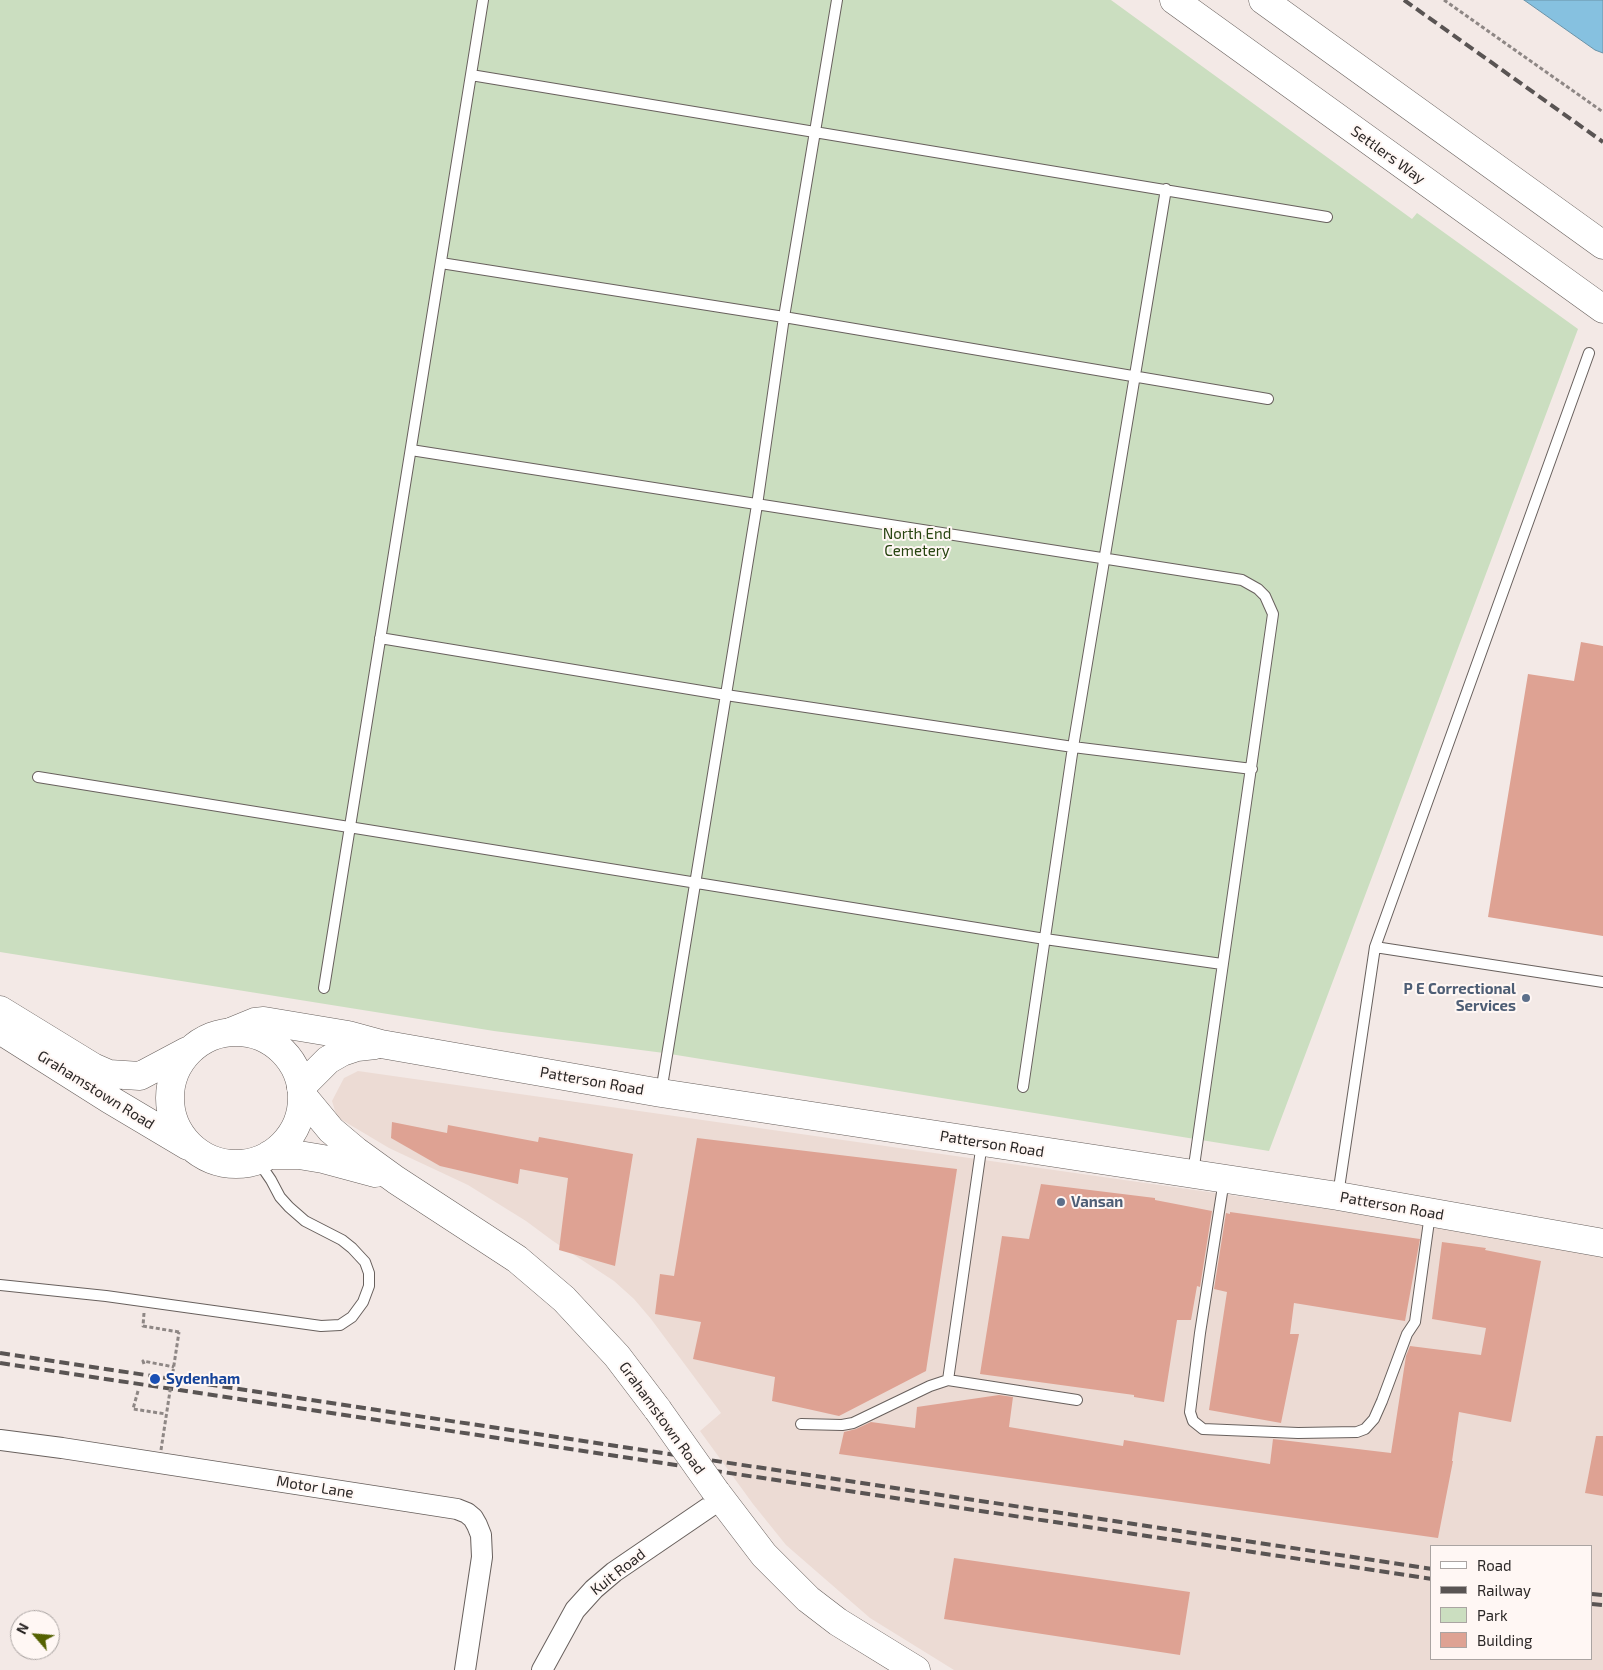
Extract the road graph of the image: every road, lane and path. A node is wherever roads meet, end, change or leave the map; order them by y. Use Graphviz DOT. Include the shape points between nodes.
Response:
graph roads {
  1 [pos="483,0"];
  2 [pos="837,0"];
  3 [pos="1174,0"];
  4 [pos="1263,0"];
  5 [pos="1444,0"];
  6 [pos="471,75"];
  7 [pos="1603,112"];
  8 [pos="814,132"];
  9 [pos="1166,189"];
  10 [pos="1327,217"];
  11 [pos="1603,245"];
  12 [pos="441,262"];
  13 [pos="1603,310"];
  14 [pos="784,317"];
  15 [pos="1589,353"];
  16 [pos="1136,375"];
  17 [pos="1268,399"];
  18 [pos="410,450"];
  19 [pos="757,504"];
  20 [pos="1104,559"];
  21 [pos="380,638"];
  22 [pos="726,695"];
  23 [pos="1073,747"];
  24 [pos="1252,769"];
  25 [pos="38,777"];
  26 [pos="350,826"];
  27 [pos="696,882"];
  28 [pos="1045,939"];
  29 [pos="1375,947"];
  30 [pos="1222,964"];
  31 [pos="1603,982"];
  32 [pos="324,988"];
  33 [pos="0,1010"];
  34 [pos="0,1030"];
  35 [pos="233,1031"];
  36 [pos="381,1044"];
  37 [pos="188,1051"];
  38 [pos="1023,1087"];
  39 [pos="302,1091"];
  40 [pos="661,1093"];
  41 [pos="982,1142"];
  42 [pos="193,1150"];
  43 [pos="264,1158"];
  44 [pos="1193,1174"];
  45 [pos="1224,1179"];
  46 [pos="396,1180"];
  47 [pos="1338,1196"];
  48 [pos="1430,1213"];
  49 [pos="1603,1243"];
  50 [pos="0,1285"];
  51 [pos="143,1326"];
  52 [pos="144,1364"];
  53 [pos="174,1367"];
  54 [pos="948,1380"];
  55 [pos="138,1391"];
  56 [pos="1077,1400"];
  57 [pos="166,1414"];
  58 [pos="801,1424"];
  59 [pos="0,1440"];
  60 [pos="162,1450"];
  61 [pos="719,1496"];
  62 [pos="465,1670"];
  63 [pos="542,1670"];
  64 [pos="916,1670"];
  1 -- 6 [label="lane"];
  2 -- 8 [label="lane"];
  3 -- 13 [label="main road, Settlers Way"];
  4 -- 11 [label="main road"];
  5 -- 7 [label="path"];
  6 -- 8 [label="lane"];
  6 -- 12 [label="lane"];
  8 -- 9 [label="lane"];
  8 -- 14 [label="lane"];
  9 -- 10 [label="lane"];
  9 -- 16 [label="lane"];
  12 -- 14 [label="lane"];
  12 -- 18 [label="lane"];
  14 -- 16 [label="lane"];
  14 -- 19 [label="lane"];
  15 -- 29 [label="lane"];
  16 -- 17 [label="lane"];
  16 -- 20 [label="lane"];
  18 -- 19 [label="lane"];
  18 -- 21 [label="lane"];
  19 -- 20 [label="lane"];
  19 -- 22 [label="lane"];
  20 -- 23 [label="lane"];
  20 -- 24 [label="lane" via="1242,580 1265,596 1274,614"];
  21 -- 22 [label="lane"];
  21 -- 26 [label="lane"];
  22 -- 23 [label="lane"];
  22 -- 27 [label="lane"];
  23 -- 24 [label="lane"];
  23 -- 28 [label="lane"];
  24 -- 30 [label="lane"];
  25 -- 26 [label="lane"];
  26 -- 27 [label="lane"];
  26 -- 32 [label="lane"];
  27 -- 28 [label="lane"];
  27 -- 40 [label="lane"];
  28 -- 30 [label="lane"];
  28 -- 38 [label="lane"];
  29 -- 31 [label="lane"];
  29 -- 47 [label="lane"];
  30 -- 44 [label="lane"];
  33 -- 37 [label="main road, Grahamstown Road" via="109,1074 140,1076"];
  34 -- 42 [label="main road, Grahamstown Road"];
  35 -- 36 [label="main road, Patterson Road" via="264,1021"];
  35 -- 37 [label="main road, Grahamstown Road" via="209,1037"];
  35 -- 39 [label="main road, Grahamstown Road" via="252,1033 285,1053 295,1068"];
  36 -- 39 [label="main road, Patterson Road" via="357,1047 328,1060"];
  36 -- 40 [label="main road, Patterson Road"];
  37 -- 42 [label="main road, Grahamstown Road" via="173,1076 169,1104 178,1132"];
  39 -- 43 [label="main road, Grahamstown Road" via="299,1118 287,1139"];
  39 -- 46 [label="main road, Grahamstown Road" via="331,1130"];
  40 -- 41 [label="main road, Patterson Road"];
  41 -- 44 [label="main road, Patterson Road"];
  41 -- 54 [label="lane"];
  42 -- 43 [label="main road, Grahamstown Road" via="213,1161 236,1165"];
  43 -- 46 [label="main road, Grahamstown Road" via="299,1155 324,1159"];
  43 -- 50 [label="lane" via="271,1180 289,1208 305,1221 342,1240 365,1262 369,1286 363,1302 352,1317 340,1325 322,1326"];
  44 -- 45 [label="main road, Patterson Road"];
  45 -- 47 [label="main road, Patterson Road"];
  45 -- 48 [label="lane" via="1190,1412 1193,1421 1202,1429 1298,1433 1357,1432 1365,1429 1374,1419 1406,1334 1415,1322"];
  46 -- 61 [label="main road, Grahamstown Road, bridge" via="517,1259 564,1299 617,1356"];
  47 -- 48 [label="main road, Patterson Road"];
  48 -- 49 [label="main road, Patterson Road"];
  51 -- 53 [label="path, bridge" via="179,1332"];
  52 -- 53 [label="path" via="144,1361"];
  53 -- 57 [label="path, bridge"];
  54 -- 56 [label="lane"];
  54 -- 58 [label="lane" via="853,1423"];
  55 -- 57 [label="path" via="133,1409"];
  57 -- 60 [label="path, bridge"];
  59 -- 62 [label="street, Motor Lane" via="467,1513 478,1525 482,1557"];
  61 -- 63 [label="street, Kuit Road" via="594,1589 576,1610"];
  61 -- 64 [label="main road, Grahamstown Road" via="764,1555 808,1599 838,1622"];
}
